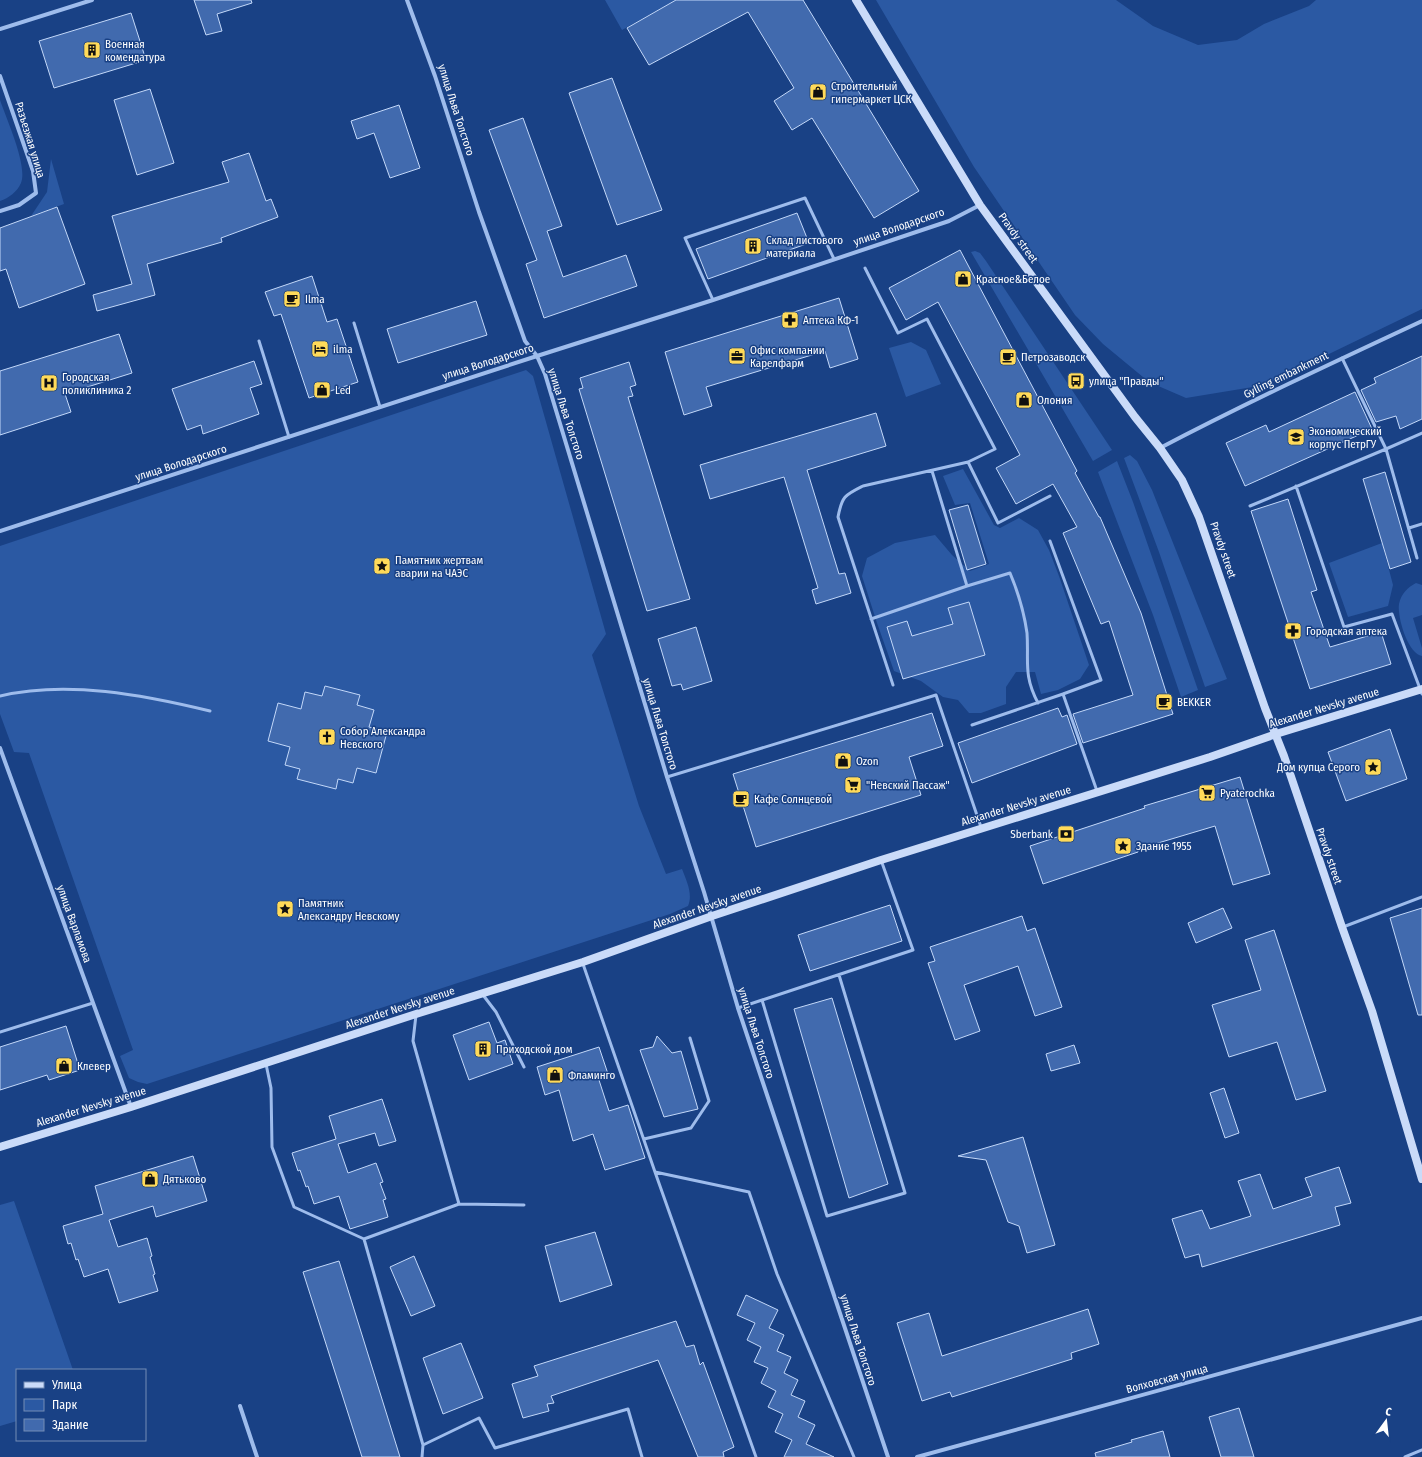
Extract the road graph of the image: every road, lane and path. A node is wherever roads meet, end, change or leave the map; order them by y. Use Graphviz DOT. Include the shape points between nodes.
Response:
graph roads {
  1 [pos="92,0"];
  2 [pos="407,0"];
  3 [pos="856,0"];
  4 [pos="0,29"];
  5 [pos="0,76"];
  6 [pos="980,205"];
  7 [pos="0,212"];
  8 [pos="834,259"];
  9 [pos="865,268"];
  10 [pos="713,300"];
  11 [pos="1422,321"];
  12 [pos="354,323"];
  13 [pos="259,341"];
  14 [pos="537,356"];
  15 [pos="1342,358"];
  16 [pos="380,407"];
  17 [pos="1422,433"];
  18 [pos="289,437"];
  19 [pos="1160,448"];
  20 [pos="1386,449"];
  21 [pos="968,462"];
  22 [pos="932,471"];
  23 [pos="1296,486"];
  24 [pos="1050,496"];
  25 [pos="1250,506"];
  26 [pos="1422,524"];
  27 [pos="1409,528"];
  28 [pos="0,531"];
  29 [pos="1050,540"];
  30 [pos="1417,558"];
  31 [pos="967,586"];
  32 [pos="871,619"];
  33 [pos="893,685"];
  34 [pos="1421,691"];
  35 [pos="1063,694"];
  36 [pos="0,696"];
  37 [pos="1038,703"];
  38 [pos="210,711"];
  39 [pos="972,725"];
  40 [pos="1276,734"];
  41 [pos="0,748"];
  42 [pos="667,777"];
  43 [pos="1098,792"];
  44 [pos="982,829"];
  45 [pos="881,860"];
  46 [pos="1422,897"];
  47 [pos="712,916"];
  48 [pos="1342,927"];
  49 [pos="583,962"];
  50 [pos="839,975"];
  51 [pos="482,994"];
  52 [pos="762,1000"];
  53 [pos="93,1003"];
  54 [pos="738,1008"];
  55 [pos="416,1014"];
  56 [pos="0,1032"];
  57 [pos="690,1038"];
  58 [pos="266,1062"];
  59 [pos="524,1067"];
  60 [pos="131,1107"];
  61 [pos="644,1139"];
  62 [pos="0,1147"];
  63 [pos="655,1172"];
  64 [pos="1422,1179"];
  65 [pos="459,1204"];
  66 [pos="524,1205"];
  67 [pos="364,1239"];
  68 [pos="1422,1318"];
  69 [pos="240,1406"];
  70 [pos="423,1444"];
  71 [pos="1422,1450"];
  72 [pos="257,1457"];
  73 [pos="422,1457"];
  74 [pos="642,1457"];
  75 [pos="756,1457"];
  76 [pos="854,1457"];
  77 [pos="888,1457"];
  78 [pos="917,1457"];
  79 [pos="1405,1457"];
  1 -- 4 [label="street"];
  2 -- 14 [label="street, улица Льва Толстого" via="525,341"];
  3 -- 6 [label="main road, Pravdy street"];
  5 -- 7 [label="street, Разъезжая улица" via="33,171 36,193 20,204"];
  6 -- 8 [label="street, улица Володарского" via="948,221"];
  6 -- 19 [label="main road, Pravdy street"];
  8 -- 10 [label="street, улица Володарского"];
  8 -- 10 [label="lane" via="805,198 685,238"];
  9 -- 21 [label="lane" via="898,333 927,319 995,449"];
  10 -- 14 [label="street, улица Володарского"];
  11 -- 15 [label="street, Gylling embankment"];
  12 -- 16 [label="lane"];
  13 -- 18 [label="lane"];
  14 -- 16 [label="street, улица Володарского"];
  14 -- 42 [label="street, улица Льва Толстого" via="545,374"];
  15 -- 19 [label="street, Gylling embankment"];
  15 -- 20 [label="lane"];
  16 -- 18 [label="street, улица Володарского"];
  17 -- 20 [label="lane"];
  18 -- 28 [label="street, улица Володарского"];
  19 -- 40 [label="main road, Pravdy street" via="1182,480 1200,517"];
  20 -- 23 [label="lane"];
  20 -- 27 [label="lane"];
  21 -- 22 [label="lane"];
  21 -- 24 [label="lane" via="998,522"];
  22 -- 31 [label="lane"];
  22 -- 32 [label="lane" via="863,486 847,493 840,504 838,517"];
  23 -- 25 [label="lane"];
  23 -- 34 [label="lane" via="1344,627 1392,614"];
  26 -- 27 [label="lane"];
  27 -- 30 [label="lane"];
  29 -- 35 [label="lane" via="1101,680"];
  31 -- 32 [label="lane"];
  31 -- 37 [label="lane" via="1010,573 1022,604 1027,671 1031,690"];
  32 -- 33 [label="lane"];
  34 -- 40 [label="main road, Alexander Nevsky avenue"];
  35 -- 37 [label="lane"];
  35 -- 43 [label="lane"];
  36 -- 38 [label="lane" via="31,690 92,691 131,695"];
  37 -- 39 [label="lane"];
  40 -- 43 [label="main road, Alexander Nevsky avenue"];
  40 -- 48 [label="main road, Pravdy street"];
  41 -- 53 [label="street, улица Варламова"];
  42 -- 44 [label="lane" via="936,695"];
  42 -- 47 [label="street, улица Льва Толстого"];
  43 -- 44 [label="main road, Alexander Nevsky avenue"];
  44 -- 45 [label="main road, Alexander Nevsky avenue"];
  45 -- 47 [label="main road, Alexander Nevsky avenue"];
  45 -- 50 [label="lane" via="913,950"];
  46 -- 48 [label="lane"];
  47 -- 49 [label="main road, Alexander Nevsky avenue"];
  47 -- 54 [label="street, улица Льва Толстого"];
  48 -- 64 [label="main road, Pravdy street" via="1372,1011"];
  49 -- 51 [label="main road, Alexander Nevsky avenue"];
  49 -- 61 [label="lane"];
  50 -- 52 [label="lane"];
  50 -- 52 [label="lane" via="905,1193 827,1216"];
  51 -- 55 [label="main road, Alexander Nevsky avenue"];
  51 -- 59 [label="lane" via="496,1012"];
  52 -- 54 [label="lane"];
  53 -- 56 [label="lane"];
  53 -- 60 [label="street, улица Варламова"];
  54 -- 77 [label="street, улица Льва Толстого"];
  55 -- 58 [label="main road, Alexander Nevsky avenue"];
  55 -- 65 [label="lane" via="413,1041"];
  57 -- 61 [label="lane" via="709,1101 691,1128"];
  58 -- 60 [label="main road, Alexander Nevsky avenue"];
  58 -- 67 [label="lane" via="271,1088 272,1147 294,1207"];
  60 -- 62 [label="main road, Alexander Nevsky avenue"];
  61 -- 63 [label="lane"];
  63 -- 75 [label="lane"];
  63 -- 76 [label="lane" via="749,1192 777,1274"];
  65 -- 66 [label="lane"];
  65 -- 67 [label="lane"];
  67 -- 70 [label="lane"];
  68 -- 78 [label="street, Волховская улица"];
  69 -- 72 [label="street"];
  70 -- 73 [label="lane"];
  70 -- 74 [label="lane" via="479,1418 495,1448 628,1409"];
  71 -- 79 [label="lane"];
}
